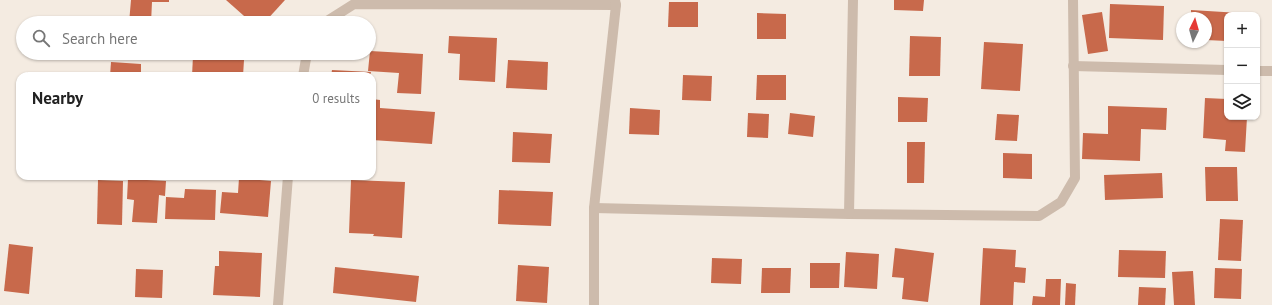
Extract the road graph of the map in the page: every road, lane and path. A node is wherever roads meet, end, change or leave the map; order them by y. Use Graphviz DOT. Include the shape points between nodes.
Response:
graph roads {
  1 [pos="853,0"];
  2 [pos="1073,0"];
  3 [pos="615,2"];
  4 [pos="335,16"];
  5 [pos="306,60"];
  6 [pos="1073,66"];
  7 [pos="1224,70"];
  8 [pos="1260,71"];
  9 [pos="1272,71"];
  10 [pos="304,72"];
  11 [pos="288,180"];
  12 [pos="594,208"];
  13 [pos="849,214"];
  14 [pos="278,305"];
  15 [pos="594,305"];
  1 -- 13 [label="street"];
  2 -- 6 [label="street"];
  3 -- 4 [label="street" via="354,4"];
  3 -- 12 [label="street"];
  5 -- 10 [label="street"];
  6 -- 7 [label="street"];
  6 -- 13 [label="street" via="1075,178 1061,202 1040,216"];
  8 -- 9 [label="street"];
  11 -- 14 [label="street"];
  12 -- 13 [label="street"];
  12 -- 15 [label="street"];
}
